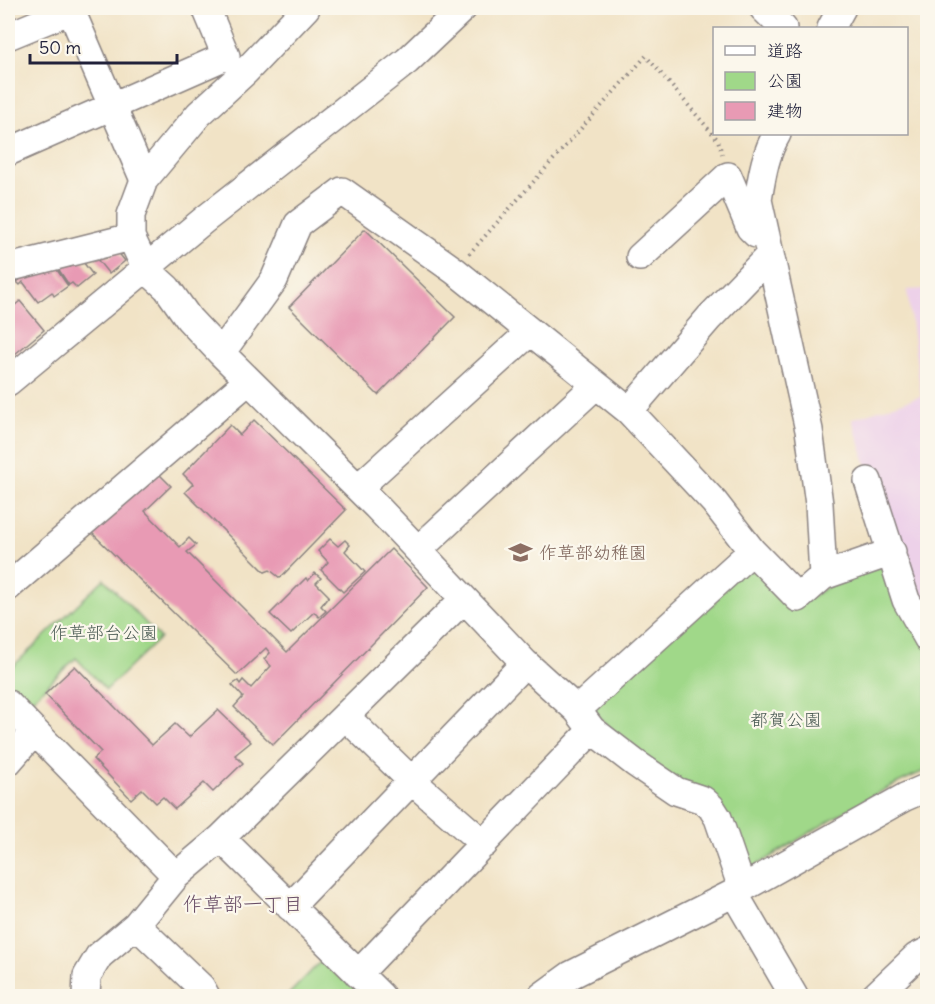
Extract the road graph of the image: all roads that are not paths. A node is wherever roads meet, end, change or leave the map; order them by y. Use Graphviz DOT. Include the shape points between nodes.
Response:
graph roads {
  1 [pos="72,8"];
  2 [pos="206,8"];
  3 [pos="306,8"];
  4 [pos="463,8"];
  5 [pos="763,8"];
  6 [pos="842,8"];
  7 [pos="782,27"];
  8 [pos="832,27"];
  9 [pos="8,36"];
  10 [pos="112,107"];
  11 [pos="776,135"];
  12 [pos="8,152"];
  13 [pos="144,180"];
  14 [pos="131,237"];
  15 [pos="768,249"];
  16 [pos="640,257"];
  17 [pos="8,268"];
  18 [pos="146,269"];
  19 [pos="530,332"];
  20 [pos="221,353"];
  21 [pos="248,381"];
  22 [pos="8,382"];
  23 [pos="596,385"];
  24 [pos="629,411"];
  25 [pos="868,481"];
  26 [pos="358,488"];
  27 [pos="417,550"];
  28 [pos="752,551"];
  29 [pos="892,552"];
  30 [pos="823,576"];
  31 [pos="8,587"];
  32 [pos="464,599"];
  33 [pos="927,639"];
  34 [pos="525,663"];
  35 [pos="8,704"];
  36 [pos="345,716"];
  37 [pos="584,720"];
  38 [pos="34,732"];
  39 [pos="8,762"];
  40 [pos="411,780"];
  41 [pos="927,787"];
  42 [pos="221,838"];
  43 [pos="484,844"];
  44 [pos="176,876"];
  45 [pos="738,891"];
  46 [pos="290,907"];
  47 [pos="136,926"];
  48 [pos="927,951"];
  49 [pos="358,974"];
  50 [pos="86,996"];
  51 [pos="206,996"];
  52 [pos="381,996"];
  53 [pos="542,996"];
  54 [pos="794,996"];
  55 [pos="875,996"];
  1 -- 9 [label="street"];
  1 -- 10 [label="street"];
  2 -- 10 [label="street" via="226,56"];
  3 -- 13 [label="street" via="199,114"];
  4 -- 18 [label="street" via="407,62"];
  5 -- 7 [label="street"];
  6 -- 8 [label="street"];
  10 -- 12 [label="street"];
  10 -- 13 [label="street"];
  11 -- 15 [label="street" via="763,169 758,200"];
  13 -- 14 [label="street" via="131,215"];
  14 -- 17 [label="street"];
  14 -- 18 [label="street"];
  15 -- 16 [label="street" via="750,228 728,176"];
  15 -- 24 [label="street"];
  15 -- 30 [label="street" via="809,430"];
  18 -- 20 [label="street" via="167,288 189,320"];
  18 -- 22 [label="street"];
  19 -- 20 [label="street" via="455,271 342,191 298,224 274,280"];
  19 -- 23 [label="street"];
  19 -- 26 [label="street"];
  20 -- 21 [label="street"];
  21 -- 26 [label="street"];
  21 -- 31 [label="street"];
  23 -- 24 [label="street"];
  23 -- 27 [label="street"];
  24 -- 28 [label="street" via="714,502"];
  25 -- 29 [label="street"];
  26 -- 27 [label="street"];
  27 -- 32 [label="street"];
  28 -- 30 [label="street" via="798,598"];
  28 -- 37 [label="street"];
  29 -- 30 [label="street"];
  29 -- 33 [label="street" via="906,600"];
  32 -- 34 [label="street"];
  32 -- 36 [label="street"];
  34 -- 37 [label="street"];
  34 -- 40 [label="street"];
  35 -- 38 [label="street"];
  36 -- 40 [label="street"];
  36 -- 42 [label="street"];
  37 -- 43 [label="street"];
  37 -- 45 [label="street" via="635,763 676,791 711,807 718,818"];
  38 -- 39 [label="street"];
  38 -- 44 [label="street"];
  40 -- 43 [label="street"];
  40 -- 46 [label="street"];
  41 -- 45 [label="street" via="904,796"];
  42 -- 44 [label="street"];
  42 -- 46 [label="street"];
  43 -- 49 [label="street"];
  44 -- 47 [label="street"];
  45 -- 53 [label="street" via="571,975"];
  45 -- 54 [label="street"];
  46 -- 49 [label="street"];
  47 -- 50 [label="street" via="99,956 87,976"];
  47 -- 51 [label="street"];
  48 -- 55 [label="street"];
  49 -- 52 [label="street"];
}
